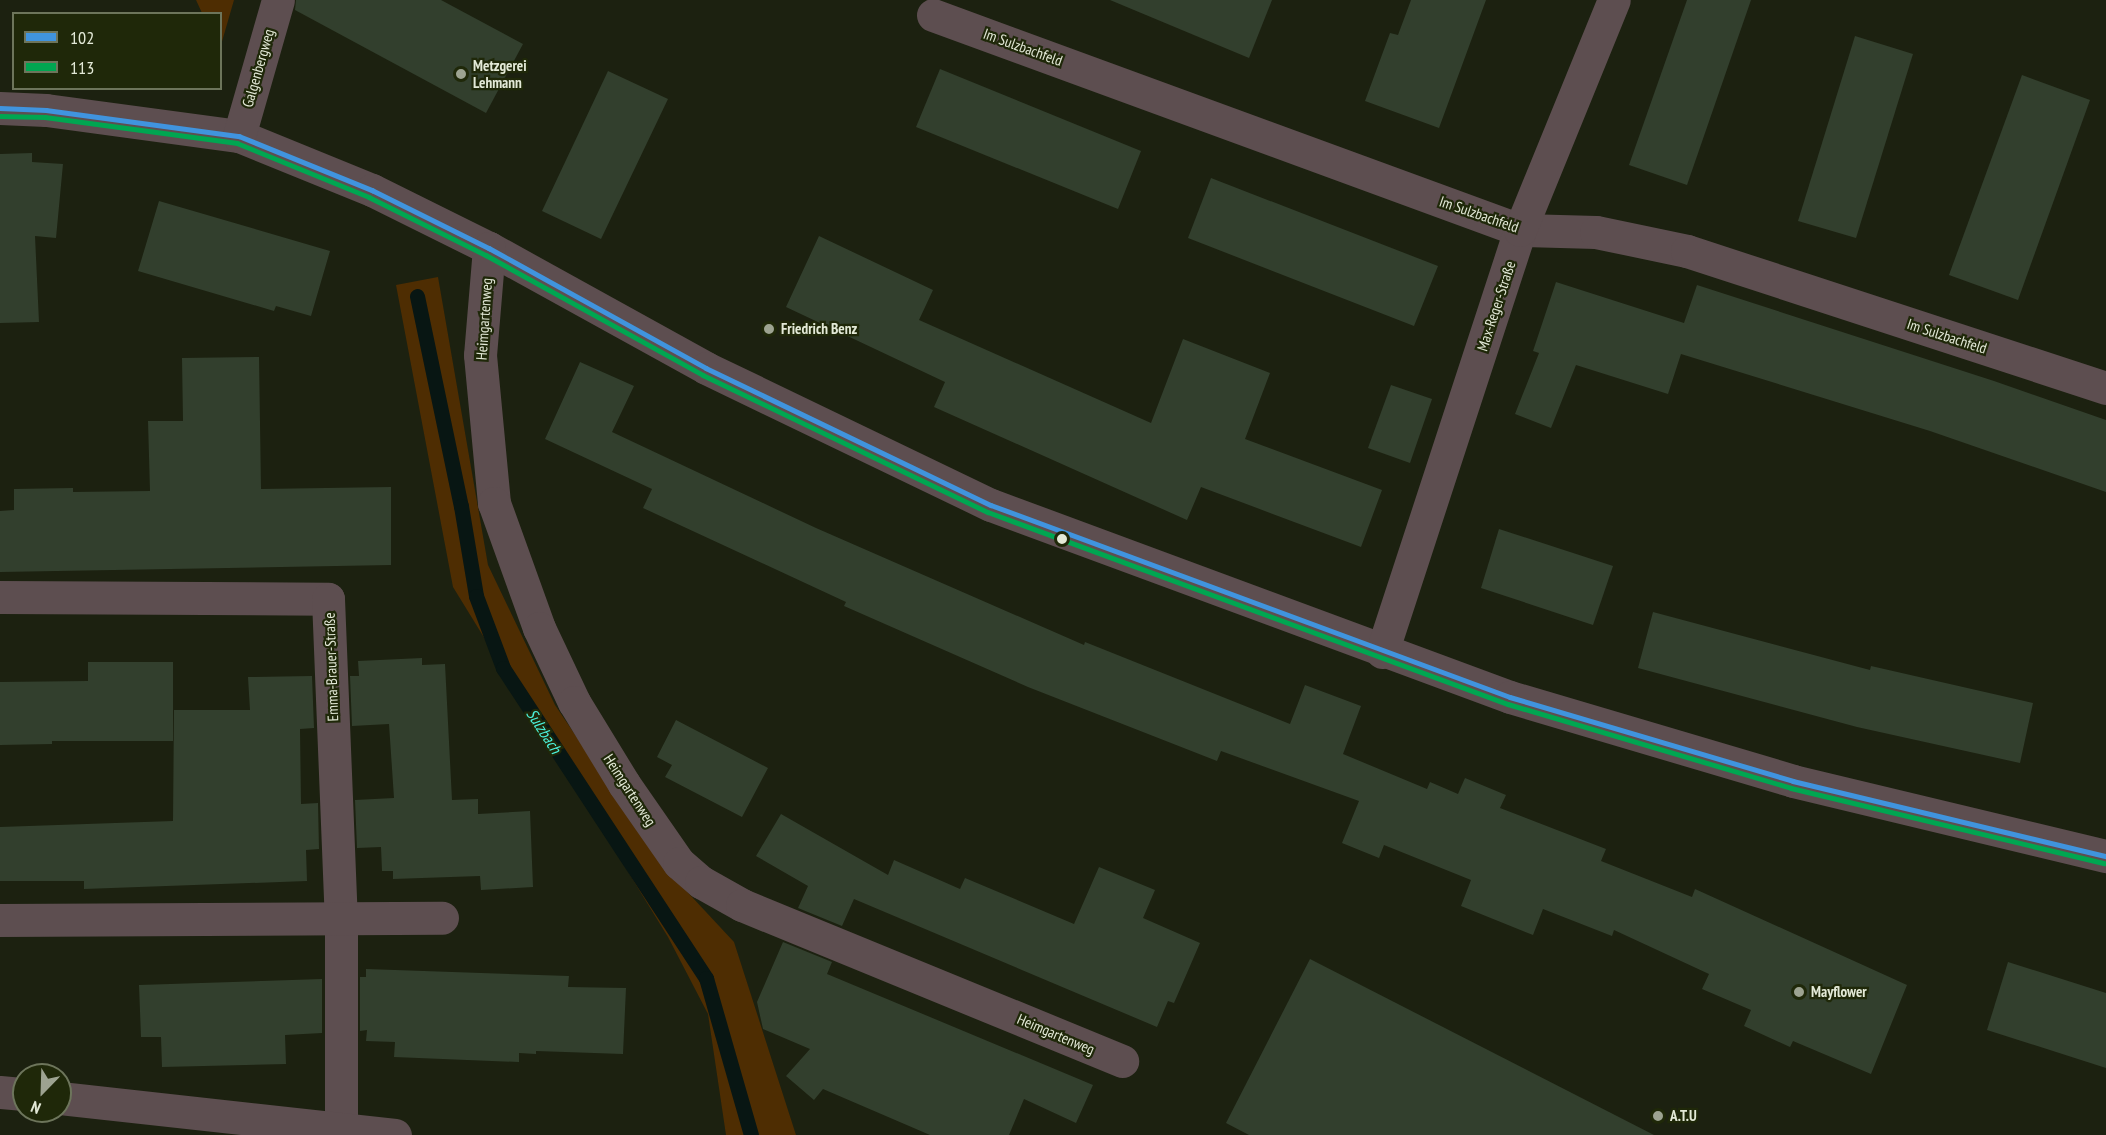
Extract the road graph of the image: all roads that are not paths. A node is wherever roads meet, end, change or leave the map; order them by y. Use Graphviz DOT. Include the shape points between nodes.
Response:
graph roads {
  1 [pos="278,0"];
  2 [pos="1614,0"];
  3 [pos="933,15"];
  4 [pos="0,108"];
  5 [pos="239,136"];
  6 [pos="1521,230"];
  7 [pos="489,248"];
  8 [pos="2106,388"];
  9 [pos="0,597"];
  10 [pos="1382,652"];
  11 [pos="2106,856"];
  12 [pos="442,918"];
  13 [pos="341,919"];
  14 [pos="0,920"];
  15 [pos="1122,1061"];
  16 [pos="72,1099"];
  17 [pos="341,1129"];
  18 [pos="395,1135"];
  1 -- 5 [label="street, Galgenbergweg"];
  2 -- 6 [label="street, Max-Reger-Straße"];
  3 -- 6 [label="street, Im Sulzbachfeld"];
  4 -- 5 [label="street" via="46,110"];
  5 -- 7 [label="street" via="372,190"];
  6 -- 8 [label="street, Im Sulzbachfeld" via="1596,232 1687,251"];
  6 -- 10 [label="street, Max-Reger-Straße"];
  7 -- 10 [label="street" via="705,368 991,506"];
  7 -- 15 [label="street, Heimgartenweg" via="480,355 494,503 539,628 574,702 679,863 701,882 742,905"];
  9 -- 13 [label="street, Emma-Brauer-Straße" via="328,599"];
  10 -- 11 [label="street" via="1510,697 1793,781"];
  12 -- 13 [label="street"];
  13 -- 14 [label="street"];
  13 -- 17 [label="street, Emma-Brauer-Straße"];
  16 -- 17 [label="street"];
  17 -- 18 [label="street"];
}
